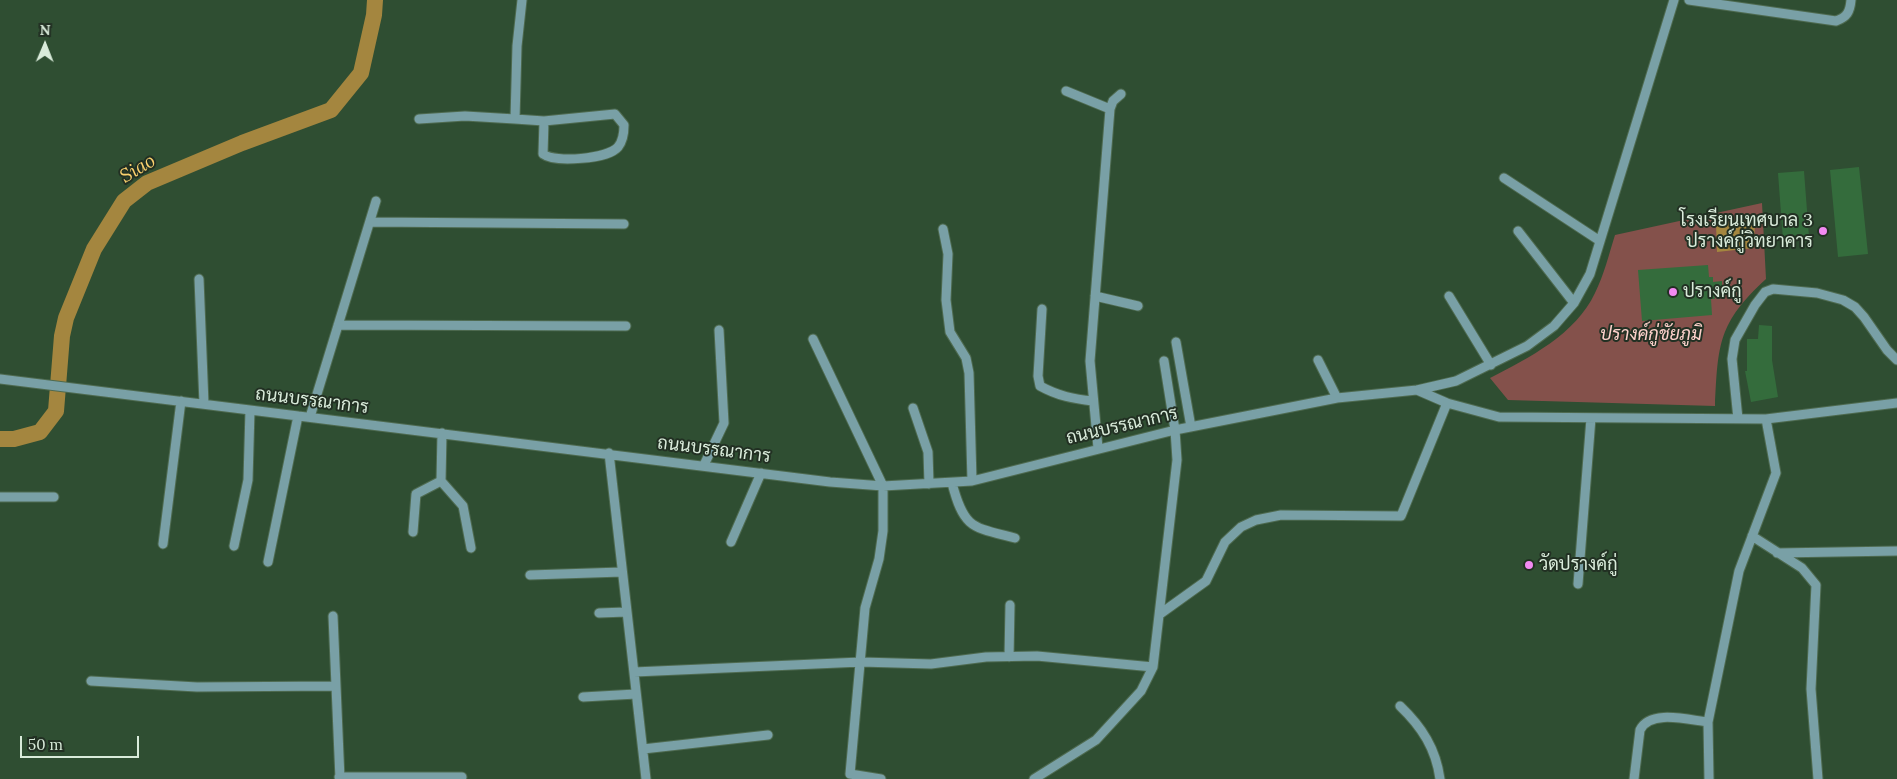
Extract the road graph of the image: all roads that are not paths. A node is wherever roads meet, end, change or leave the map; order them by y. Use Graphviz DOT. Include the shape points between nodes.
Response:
graph roads {
  1 [pos="522,0"];
  2 [pos="1674,0"];
  3 [pos="1690,0"];
  4 [pos="1851,0"];
  5 [pos="1066,91"];
  6 [pos="1121,94"];
  7 [pos="1110,109"];
  8 [pos="419,119"];
  9 [pos="515,119"];
  10 [pos="544,121"];
  11 [pos="1504,178"];
  12 [pos="376,201"];
  13 [pos="370,222"];
  14 [pos="624,224"];
  15 [pos="943,229"];
  16 [pos="1518,231"];
  17 [pos="1600,241"];
  18 [pos="199,279"];
  19 [pos="1095,296"];
  20 [pos="1449,296"];
  21 [pos="1574,303"];
  22 [pos="1138,306"];
  23 [pos="1042,309"];
  24 [pos="338,325"];
  25 [pos="626,326"];
  26 [pos="719,330"];
  27 [pos="813,339"];
  28 [pos="1176,342"];
  29 [pos="1318,360"];
  30 [pos="1897,360"];
  31 [pos="1164,361"];
  32 [pos="1491,365"];
  33 [pos="0,379"];
  34 [pos="1417,390"];
  35 [pos="1337,398"];
  36 [pos="181,401"];
  37 [pos="1093,401"];
  38 [pos="1447,403"];
  39 [pos="1897,403"];
  40 [pos="204,404"];
  41 [pos="913,408"];
  42 [pos="250,410"];
  43 [pos="298,416"];
  44 [pos="310,417"];
  45 [pos="1591,418"];
  46 [pos="1738,419"];
  47 [pos="1766,419"];
  48 [pos="1191,427"];
  49 [pos="1175,430"];
  50 [pos="442,433"];
  51 [pos="1098,448"];
  52 [pos="609,453"];
  53 [pos="704,465"];
  54 [pos="761,473"];
  55 [pos="441,481"];
  56 [pos="972,481"];
  57 [pos="952,483"];
  58 [pos="929,484"];
  59 [pos="883,486"];
  60 [pos="0,497"];
  61 [pos="54,497"];
  62 [pos="413,532"];
  63 [pos="1752,536"];
  64 [pos="1015,538"];
  65 [pos="731,542"];
  66 [pos="163,544"];
  67 [pos="234,546"];
  68 [pos="471,548"];
  69 [pos="1897,551"];
  70 [pos="1777,553"];
  71 [pos="268,562"];
  72 [pos="622,572"];
  73 [pos="530,575"];
  74 [pos="1578,584"];
  75 [pos="1010,605"];
  76 [pos="626,612"];
  77 [pos="599,613"];
  78 [pos="1160,614"];
  79 [pos="333,616"];
  80 [pos="1009,657"];
  81 [pos="861,662"];
  82 [pos="1153,667"];
  83 [pos="634,672"];
  84 [pos="91,681"];
  85 [pos="336,686"];
  86 [pos="636,694"];
  87 [pos="583,698"];
  88 [pos="1400,706"];
  89 [pos="1708,722"];
  90 [pos="768,735"];
  91 [pos="643,749"];
  92 [pos="850,776"];
  93 [pos="462,777"];
  94 [pos="339,778"];
  95 [pos="646,779"];
  96 [pos="882,779"];
  97 [pos="1034,779"];
  98 [pos="1440,779"];
  99 [pos="1634,779"];
  100 [pos="1709,779"];
  101 [pos="1818,779"];
  1 -- 9 [label="street"];
  2 -- 17 [label="street, ถนนบรรณาการ"];
  3 -- 4 [label="street" via="1836,21 1844,18"];
  5 -- 7 [label="street"];
  6 -- 7 [label="street"];
  7 -- 19 [label="street"];
  8 -- 9 [label="street" via="464,116"];
  9 -- 10 [label="street"];
  10 -- 10 [label="street" via="615,114 624,125 623,137 618,148 609,154 556,159 544,154"];
  11 -- 17 [label="street"];
  12 -- 13 [label="street"];
  13 -- 14 [label="street"];
  13 -- 24 [label="street"];
  15 -- 56 [label="street" via="948,254 946,300 950,332 966,358 969,373"];
  16 -- 21 [label="street"];
  17 -- 21 [label="street, ถนนบรรณาการ" via="1590,274"];
  18 -- 40 [label="street"];
  19 -- 22 [label="street"];
  19 -- 37 [label="street" via="1090,360"];
  20 -- 32 [label="street"];
  21 -- 32 [label="street, ถนนบรรณาการ" via="1554,326 1527,346"];
  23 -- 37 [label="street" via="1040,386 1066,397"];
  24 -- 25 [label="street"];
  24 -- 44 [label="street"];
  26 -- 53 [label="street" via="724,423"];
  27 -- 59 [label="street"];
  28 -- 48 [label="street"];
  29 -- 35 [label="street"];
  30 -- 46 [label="street" via="1886,350 1864,317 1843,300 1817,293 1773,289 1765,292 1755,305 1735,340 1732,359"];
  31 -- 49 [label="street"];
  32 -- 34 [label="street, ถนนบรรณาการ" via="1456,381"];
  33 -- 36 [label="street, ถนนบรรณาการ"];
  34 -- 35 [label="street, ถนนบรรณาการ"];
  34 -- 38 [label="street"];
  35 -- 48 [label="street, ถนนบรรณาการ"];
  36 -- 40 [label="street, ถนนบรรณาการ"];
  36 -- 66 [label="street"];
  37 -- 51 [label="street"];
  38 -- 45 [label="street" via="1499,417"];
  38 -- 78 [label="street" via="1401,516 1281,515 1256,520 1240,527 1225,542 1206,581"];
  39 -- 47 [label="street"];
  40 -- 42 [label="street, ถนนบรรณาการ"];
  41 -- 58 [label="street" via="928,452"];
  42 -- 43 [label="street, ถนนบรรณาการ"];
  42 -- 67 [label="street" via="248,480"];
  43 -- 44 [label="street, ถนนบรรณาการ"];
  43 -- 71 [label="street"];
  44 -- 50 [label="street, ถนนบรรณาการ"];
  45 -- 46 [label="street"];
  45 -- 74 [label="street"];
  46 -- 47 [label="street"];
  47 -- 63 [label="street" via="1776,473"];
  48 -- 49 [label="street, ถนนบรรณาการ"];
  49 -- 51 [label="street, ถนนบรรณาการ"];
  49 -- 78 [label="street" via="1177,460"];
  50 -- 52 [label="street, ถนนบรรณาการ"];
  50 -- 55 [label="street"];
  51 -- 56 [label="street, ถนนบรรณาการ"];
  52 -- 53 [label="street, ถนนบรรณาการ"];
  52 -- 72 [label="street"];
  53 -- 54 [label="street, ถนนบรรณาการ"];
  54 -- 59 [label="street, ถนนบรรณาการ"];
  54 -- 65 [label="street"];
  55 -- 62 [label="street" via="416,494"];
  55 -- 68 [label="street" via="463,506"];
  56 -- 57 [label="street, ถนนบรรณาการ"];
  57 -- 58 [label="street, ถนนบรรณาการ"];
  57 -- 64 [label="street" via="958,508 967,522 982,530"];
  58 -- 59 [label="street, ถนนบรรณาการ"];
  59 -- 81 [label="street" via="883,532 865,608"];
  60 -- 61 [label="street"];
  63 -- 70 [label="street"];
  63 -- 89 [label="street" via="1739,571"];
  69 -- 70 [label="street"];
  70 -- 101 [label="street" via="1802,568 1816,585 1812,689"];
  72 -- 73 [label="street"];
  72 -- 76 [label="street"];
  75 -- 80 [label="street"];
  76 -- 77 [label="street"];
  76 -- 83 [label="street"];
  78 -- 82 [label="street"];
  79 -- 85 [label="street"];
  80 -- 81 [label="street" via="931,664"];
  80 -- 82 [label="street" via="1054,657"];
  81 -- 83 [label="street"];
  81 -- 92 [label="street"];
  82 -- 97 [label="street" via="1141,691 1096,740"];
  83 -- 86 [label="street"];
  84 -- 85 [label="street" via="197,687"];
  85 -- 94 [label="street"];
  86 -- 87 [label="street"];
  86 -- 91 [label="street"];
  88 -- 98 [label="street" via="1430,741"];
  89 -- 99 [label="street" via="1670,718 1648,720 1640,730"];
  89 -- 100 [label="street"];
  90 -- 91 [label="street"];
  91 -- 95 [label="street"];
  92 -- 96 [label="street"];
  93 -- 94 [label="street"];
}
